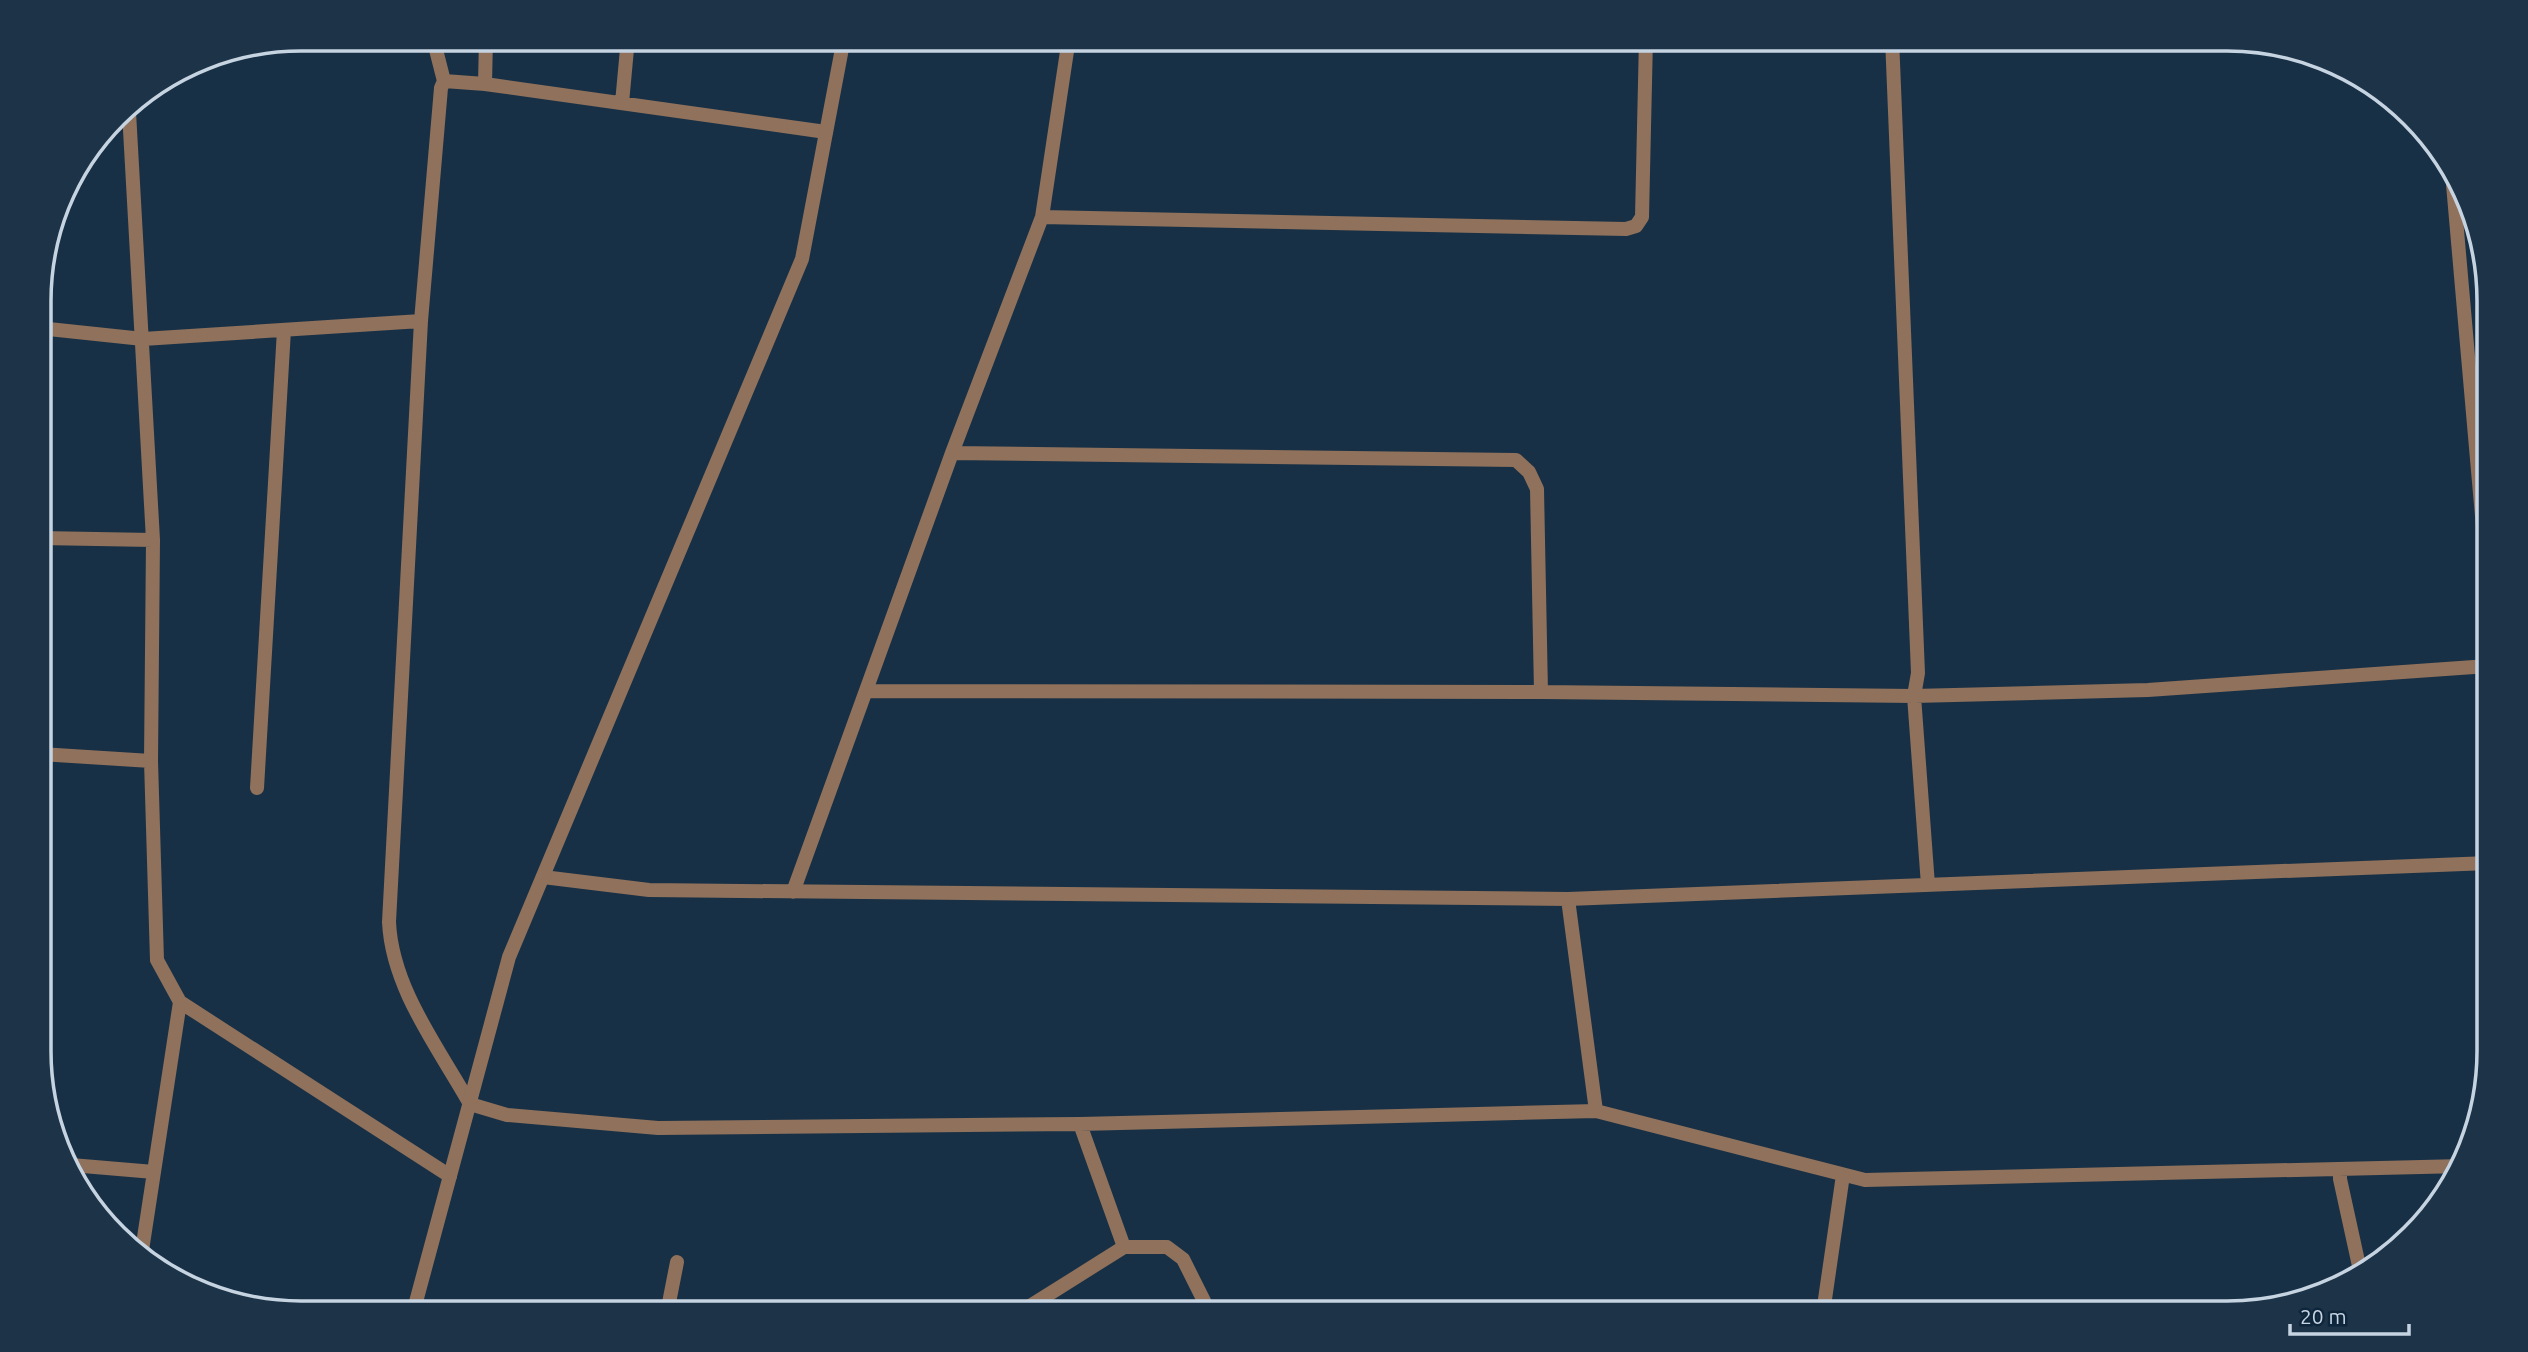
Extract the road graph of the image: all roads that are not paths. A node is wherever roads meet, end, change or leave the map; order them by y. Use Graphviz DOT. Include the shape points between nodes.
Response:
graph roads {
  1 [pos="436,51"];
  2 [pos="486,51"];
  3 [pos="627,51"];
  4 [pos="842,51"];
  5 [pos="1067,51"];
  6 [pos="1646,51"];
  7 [pos="1893,51"];
  8 [pos="444,81"];
  9 [pos="485,84"];
  10 [pos="622,103"];
  11 [pos="129,119"];
  12 [pos="826,132"];
  13 [pos="2454,197"];
  14 [pos="1042,217"];
  15 [pos="421,321"];
  16 [pos="51,329"];
  17 [pos="284,330"];
  18 [pos="143,338"];
  19 [pos="952,453"];
  20 [pos="2477,459"];
  21 [pos="51,538"];
  22 [pos="153,540"];
  23 [pos="2477,667"];
  24 [pos="866,691"];
  25 [pos="1541,692"];
  26 [pos="1914,696"];
  27 [pos="51,755"];
  28 [pos="151,761"];
  29 [pos="257,788"];
  30 [pos="2477,863"];
  31 [pos="543,877"];
  32 [pos="1928,885"];
  33 [pos="793,892"];
  34 [pos="1568,899"];
  35 [pos="180,1002"];
  36 [pos="470,1104"];
  37 [pos="1596,1111"];
  38 [pos="1080,1124"];
  39 [pos="79,1166"];
  40 [pos="2449,1166"];
  41 [pos="2340,1168"];
  42 [pos="154,1172"];
  43 [pos="1843,1175"];
  44 [pos="450,1176"];
  45 [pos="143,1245"];
  46 [pos="1124,1248"];
  47 [pos="677,1262"];
  48 [pos="2359,1264"];
  49 [pos="416,1301"];
  50 [pos="669,1301"];
  51 [pos="1038,1301"];
  52 [pos="1204,1301"];
  53 [pos="1825,1301"];
  1 -- 8 [label="street"];
  2 -- 9 [label="street"];
  3 -- 10 [label="street"];
  4 -- 12 [label="street"];
  5 -- 14 [label="street"];
  6 -- 14 [label="street" via="1642,217 1636,226"];
  7 -- 26 [label="street" via="1919,673"];
  8 -- 9 [label="street"];
  8 -- 15 [label="street"];
  9 -- 10 [label="street"];
  10 -- 12 [label="street"];
  11 -- 18 [label="street"];
  12 -- 31 [label="street" via="802,259"];
  13 -- 20 [label="street"];
  14 -- 19 [label="street"];
  15 -- 17 [label="street"];
  15 -- 36 [label="street" via="388,922 397,973"];
  16 -- 18 [label="street"];
  17 -- 18 [label="street"];
  17 -- 29 [label="street"];
  18 -- 22 [label="street"];
  19 -- 24 [label="street"];
  19 -- 25 [label="street" via="1516,460 1537,489"];
  21 -- 22 [label="street"];
  22 -- 28 [label="street"];
  23 -- 26 [label="street" via="2148,690"];
  24 -- 25 [label="street"];
  24 -- 33 [label="street"];
  25 -- 26 [label="street"];
  26 -- 32 [label="street"];
  27 -- 28 [label="street"];
  28 -- 35 [label="street" via="157,960"];
  30 -- 32 [label="street"];
  31 -- 33 [label="street" via="649,890"];
  31 -- 36 [label="street" via="509,957"];
  32 -- 34 [label="street"];
  33 -- 34 [label="street"];
  34 -- 37 [label="street"];
  35 -- 42 [label="street"];
  35 -- 44 [label="street"];
  36 -- 38 [label="street" via="507,1115 658,1128"];
  36 -- 44 [label="street"];
  37 -- 38 [label="street"];
  37 -- 43 [label="street"];
  38 -- 46 [label="street"];
  39 -- 42 [label="street"];
  40 -- 41 [label="street"];
  41 -- 43 [label="street" via="1865,1180"];
  41 -- 48 [label="street"];
  42 -- 45 [label="street"];
  43 -- 53 [label="street"];
  44 -- 49 [label="street"];
  46 -- 51 [label="street"];
  46 -- 52 [label="street" via="1167,1247 1183,1259"];
  47 -- 50 [label="street"];
}
